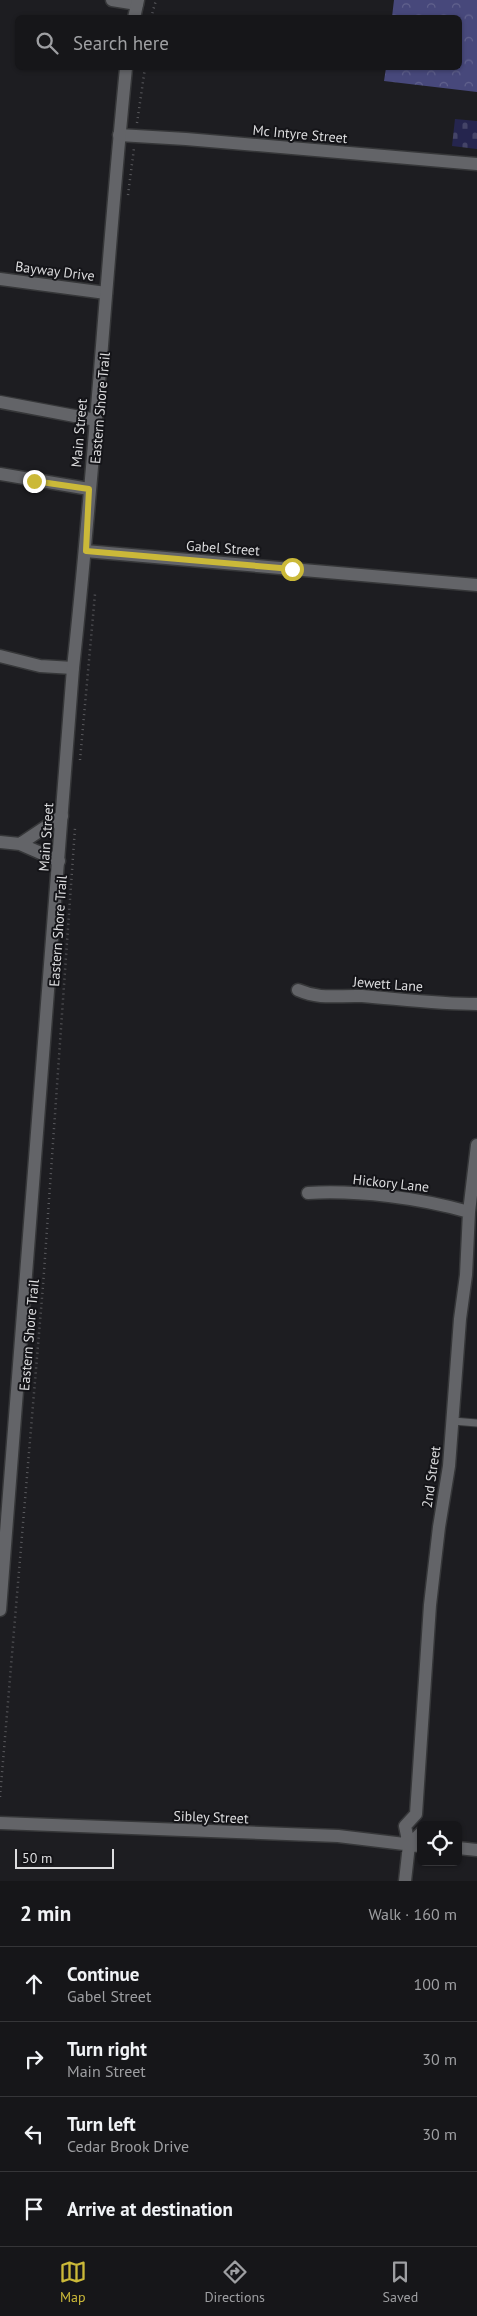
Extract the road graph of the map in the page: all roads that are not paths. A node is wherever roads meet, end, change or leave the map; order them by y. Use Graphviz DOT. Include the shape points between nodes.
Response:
graph roads {
  1 [pos="112,0"];
  2 [pos="137,2"];
  3 [pos="135,15"];
  4 [pos="126,70"];
  5 [pos="119,135"];
  6 [pos="477,164"];
  7 [pos="0,279"];
  8 [pos="106,293"];
  9 [pos="0,402"];
  10 [pos="96,420"];
  11 [pos="0,474"];
  12 [pos="89,489"];
  13 [pos="86,551"];
  14 [pos="477,585"];
  15 [pos="0,656"];
  16 [pos="73,668"];
  17 [pos="62,816"];
  18 [pos="0,842"];
  19 [pos="20,844"];
  20 [pos="59,861"];
  21 [pos="298,990"];
  22 [pos="477,1004"];
  23 [pos="477,1144"];
  24 [pos="308,1193"];
  25 [pos="469,1212"];
  26 [pos="472,1276"];
  27 [pos="453,1421"];
  28 [pos="477,1423"];
  29 [pos="0,1596"];
  30 [pos="0,1610"];
  31 [pos="419,1819"];
  32 [pos="0,1823"];
  33 [pos="415,1845"];
  34 [pos="462,1848"];
  35 [pos="477,1850"];
  36 [pos="405,1881"];
  1 -- 2 [label="street"];
  2 -- 3 [label="street"];
  4 -- 5 [label="street, Main Street"];
  5 -- 6 [label="street, Mc Intyre Street"];
  5 -- 8 [label="street, Main Street"];
  7 -- 8 [label="street, Bayway Drive"];
  8 -- 10 [label="street, Main Street"];
  9 -- 10 [label="street"];
  10 -- 12 [label="street, Main Street"];
  11 -- 12 [label="street"];
  12 -- 13 [label="street, Main Street"];
  13 -- 14 [label="street, Gabel Street"];
  13 -- 16 [label="street, Main Street"];
  15 -- 16 [label="street" via="40,666"];
  16 -- 17 [label="street, Main Street"];
  17 -- 19 [label="street"];
  17 -- 20 [label="street, Main Street"];
  18 -- 19 [label="street"];
  19 -- 20 [label="street"];
  20 -- 29 [label="street, Main Street"];
  21 -- 22 [label="street, Jewett Lane" via="314,997 358,996"];
  23 -- 25 [label="street, 2nd Street"];
  24 -- 25 [label="street, Hickory Lane" via="350,1193 434,1202"];
  25 -- 26 [label="street, 2nd Street"];
  26 -- 27 [label="street, 2nd Street" via="460,1319"];
  27 -- 28 [label="lane"];
  27 -- 31 [label="street, 2nd Street" via="430,1605"];
  29 -- 30 [label="street, Main Street"];
  31 -- 33 [label="street, 2nd Street" via="405,1826"];
  32 -- 33 [label="street, Sibley Street" via="338,1836"];
  33 -- 36 [label="street, 2nd Street"];
  34 -- 35 [label="street"];
}
